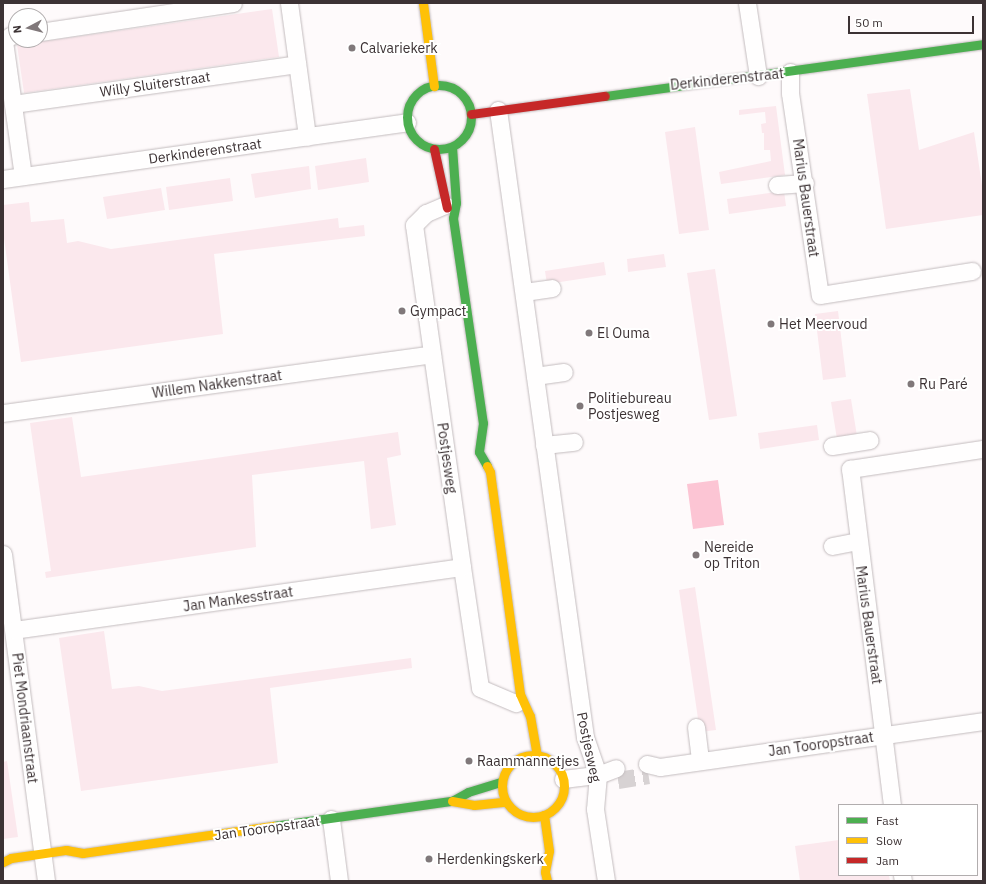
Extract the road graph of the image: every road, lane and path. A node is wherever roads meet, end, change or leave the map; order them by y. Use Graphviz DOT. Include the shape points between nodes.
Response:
graph roads {
  1 [pos="233,3"];
  2 [pos="289,3"];
  3 [pos="422,3"];
  4 [pos="747,3"];
  5 [pos="48,31"];
  6 [pos="8,38"];
  7 [pos="983,44"];
  8 [pos="297,64"];
  9 [pos="790,72"];
  10 [pos="758,76"];
  11 [pos="434,86"];
  12 [pos="13,104"];
  13 [pos="498,110"];
  14 [pos="471,114"];
  15 [pos="407,122"];
  16 [pos="306,137"];
  17 [pos="452,147"];
  18 [pos="434,149"];
  19 [pos="22,176"];
  20 [pos="3,179"];
  21 [pos="805,183"];
  22 [pos="777,185"];
  23 [pos="449,211"];
  24 [pos="972,271"];
  25 [pos="552,288"];
  26 [pos="524,292"];
  27 [pos="432,354"];
  28 [pos="564,372"];
  29 [pos="535,376"];
  30 [pos="3,413"];
  31 [pos="483,423"];
  32 [pos="490,436"];
  33 [pos="870,440"];
  34 [pos="574,442"];
  35 [pos="544,445"];
  36 [pos="832,446"];
  37 [pos="983,449"];
  38 [pos="495,457"];
  39 [pos="490,472"];
  40 [pos="857,541"];
  41 [pos="832,546"];
  42 [pos="3,554"];
  43 [pos="462,567"];
  44 [pos="14,630"];
  45 [pos="518,704"];
  46 [pos="983,721"];
  47 [pos="696,727"];
  48 [pos="884,735"];
  49 [pos="537,754"];
  50 [pos="700,761"];
  51 [pos="652,769"];
  52 [pos="617,774"];
  53 [pos="598,775"];
  54 [pos="564,779"];
  55 [pos="501,782"];
  56 [pos="452,801"];
  57 [pos="505,802"];
  58 [pos="892,804"];
  59 [pos="544,815"];
  60 [pos="528,817"];
  61 [pos="331,819"];
  62 [pos="530,827"];
  63 [pos="83,853"];
  64 [pos="538,858"];
  65 [pos="72,859"];
  66 [pos="4,867"];
  67 [pos="44,867"];
  68 [pos="546,876"];
  69 [pos="339,881"];
  70 [pos="606,881"];
  1 -- 5 [label="street"];
  2 -- 8 [label="street"];
  3 -- 11 [label="street"];
  4 -- 10 [label="street"];
  6 -- 12 [label="street" via="4,41"];
  7 -- 9 [label="street, Derkinderenstraat"];
  8 -- 12 [label="street, Willy Sluiterstraat"];
  8 -- 16 [label="street"];
  9 -- 10 [label="street, Derkinderenstraat"];
  9 -- 21 [label="street, Marius Bauerstraat" via="790,93"];
  10 -- 13 [label="street, Derkinderenstraat"];
  11 -- 14 [label="street" via="455,89 468,104"];
  11 -- 15 [label="street" via="423,90 414,98 408,110"];
  12 -- 19 [label="street"];
  13 -- 14 [label="street, Derkinderenstraat"];
  13 -- 26 [label="street, Postjesweg"];
  14 -- 17 [label="street" via="466,135"];
  15 -- 16 [label="street, Derkinderenstraat"];
  15 -- 18 [label="street" via="412,135 422,144"];
  16 -- 19 [label="street, Derkinderenstraat"];
  17 -- 18 [label="street"];
  17 -- 23 [label="street" via="456,203"];
  18 -- 23 [label="street"];
  19 -- 20 [label="street, Derkinderenstraat"];
  21 -- 22 [label="street"];
  21 -- 24 [label="street, Marius Bauerstraat" via="820,295"];
  23 -- 27 [label="street, Postjesweg" via="426,213 414,225"];
  23 -- 31 [label="street"];
  25 -- 26 [label="street"];
  26 -- 29 [label="street, Postjesweg"];
  27 -- 30 [label="street, Willem Nakkenstraat"];
  27 -- 43 [label="street, Postjesweg"];
  28 -- 29 [label="street"];
  29 -- 35 [label="street, Postjesweg"];
  31 -- 32 [label="street"];
  31 -- 39 [label="street" via="479,452"];
  33 -- 36 [label="street"];
  34 -- 35 [label="street"];
  35 -- 53 [label="street, Postjesweg" via="585,737"];
  37 -- 40 [label="street, Marius Bauerstraat" via="850,468"];
  38 -- 39 [label="street"];
  39 -- 45 [label="street"];
  40 -- 41 [label="street"];
  40 -- 48 [label="street, Marius Bauerstraat"];
  42 -- 44 [label="street, Piet Mondriaanstraat"];
  43 -- 44 [label="street, Jan Mankesstraat"];
  43 -- 45 [label="street, Postjesweg" via="480,688"];
  44 -- 67 [label="street, Piet Mondriaanstraat"];
  45 -- 49 [label="street" via="530,716"];
  46 -- 48 [label="street, Jan Tooropstraat"];
  47 -- 50 [label="street"];
  48 -- 50 [label="street, Jan Tooropstraat"];
  48 -- 58 [label="street, Marius Bauerstraat"];
  49 -- 54 [label="street" via="557,765"];
  49 -- 55 [label="street" via="522,752 508,766"];
  50 -- 51 [label="street, Jan Tooropstraat"];
  52 -- 53 [label="street"];
  53 -- 54 [label="street"];
  53 -- 70 [label="street, Postjesweg" via="595,809"];
  54 -- 59 [label="street" via="560,801"];
  55 -- 56 [label="street, Jan Tooropstraat" via="468,792"];
  55 -- 57 [label="street"];
  56 -- 57 [label="street, Jan Tooropstraat" via="474,805"];
  56 -- 61 [label="street, Jan Tooropstraat"];
  57 -- 60 [label="street" via="517,813"];
  59 -- 60 [label="street"];
  59 -- 68 [label="street" via="549,851"];
  60 -- 62 [label="street"];
  61 -- 63 [label="street, Jan Tooropstraat"];
  61 -- 69 [label="street"];
  63 -- 65 [label="street, Jan Tooropstraat"];
  63 -- 67 [label="street, Jan Tooropstraat" via="66,850"];
  64 -- 68 [label="street"];
  66 -- 67 [label="street, Jan Tooropstraat"];
}
